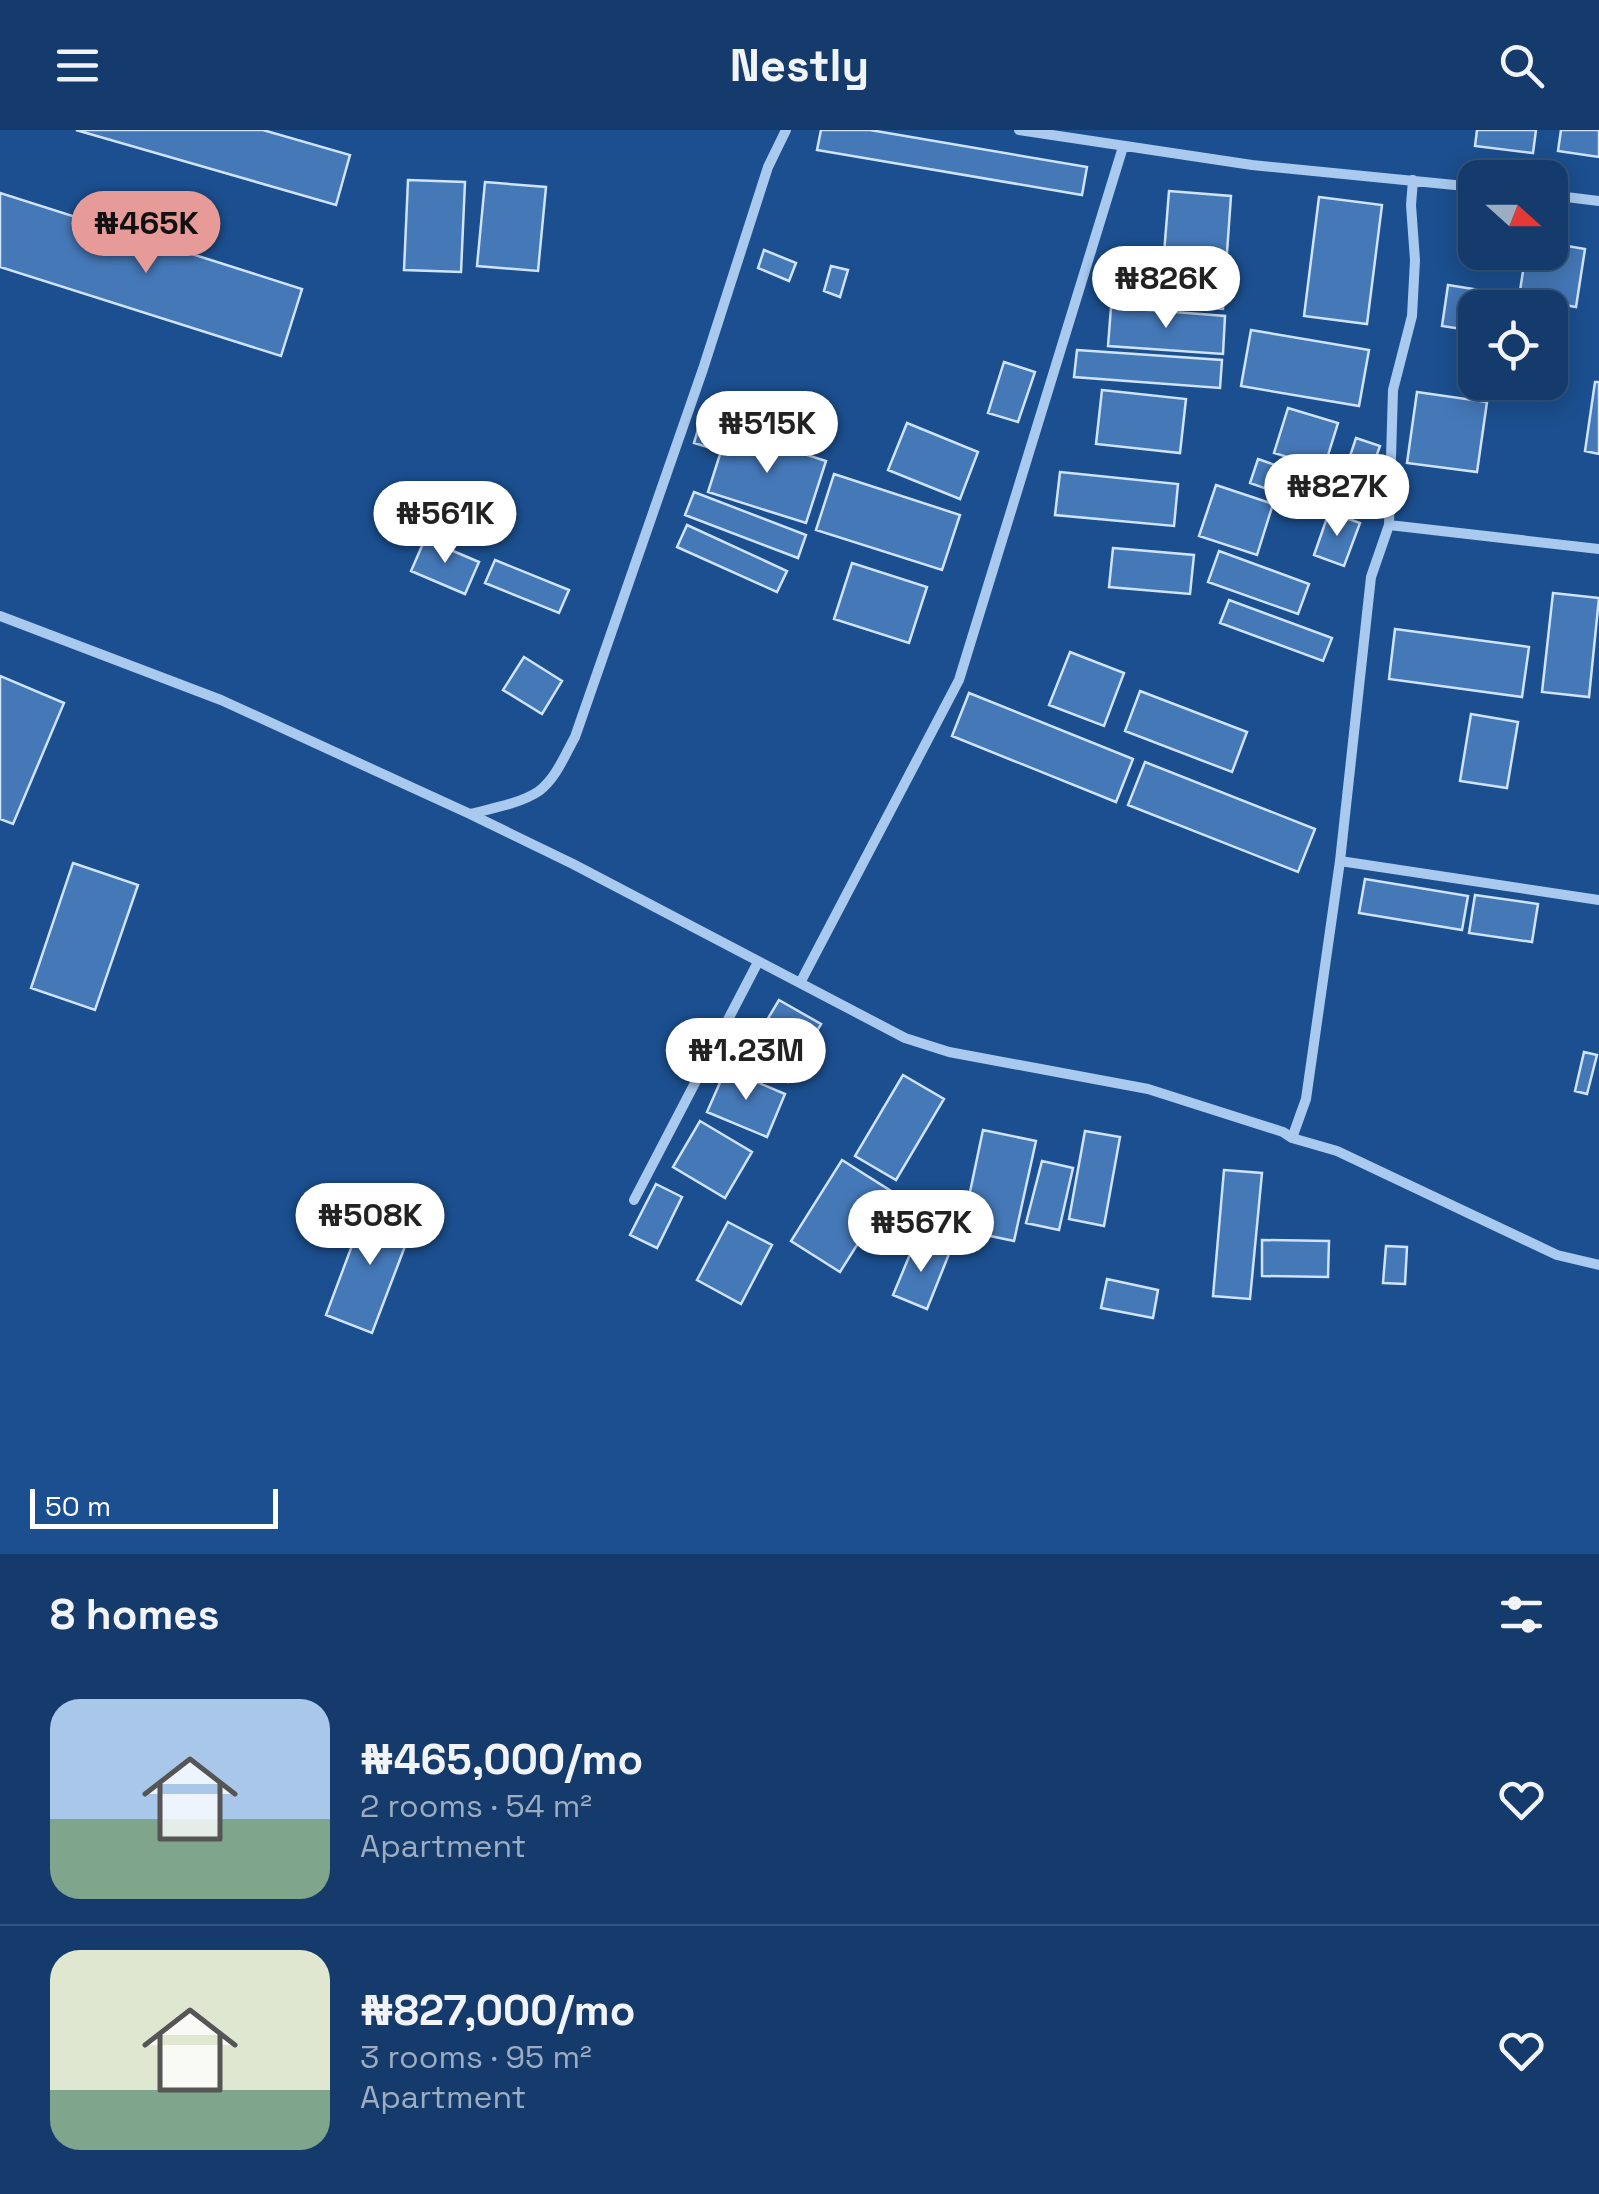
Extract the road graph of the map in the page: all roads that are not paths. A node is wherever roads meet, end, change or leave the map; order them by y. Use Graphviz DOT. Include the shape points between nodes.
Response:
graph roads {
  1 [pos="786,130"];
  2 [pos="1019,130"];
  3 [pos="1123,147"];
  4 [pos="1412,180"];
  5 [pos="1458,185"];
  6 [pos="1568,197"];
  7 [pos="1599,200"];
  8 [pos="1389,525"];
  9 [pos="1599,549"];
  10 [pos="0,616"];
  11 [pos="470,814"];
  12 [pos="1340,861"];
  13 [pos="1599,900"];
  14 [pos="758,962"];
  15 [pos="800,983"];
  16 [pos="1292,1138"];
  17 [pos="634,1200"];
  18 [pos="1599,1264"];
  1 -- 11 [label="street" via="575,737 539,791"];
  2 -- 3 [label="street"];
  3 -- 4 [label="street"];
  3 -- 15 [label="street" via="959,680"];
  4 -- 5 [label="street"];
  4 -- 8 [label="street" via="1412,316 1393,390"];
  6 -- 7 [label="street"];
  8 -- 9 [label="street"];
  8 -- 12 [label="street" via="1371,577"];
  10 -- 11 [label="street" via="221,700"];
  11 -- 14 [label="street"];
  12 -- 13 [label="street"];
  12 -- 16 [label="street" via="1306,1099"];
  14 -- 15 [label="street"];
  14 -- 17 [label="street"];
  15 -- 16 [label="street" via="904,1038 1148,1089"];
  16 -- 18 [label="street" via="1337,1151 1556,1255"];
}
